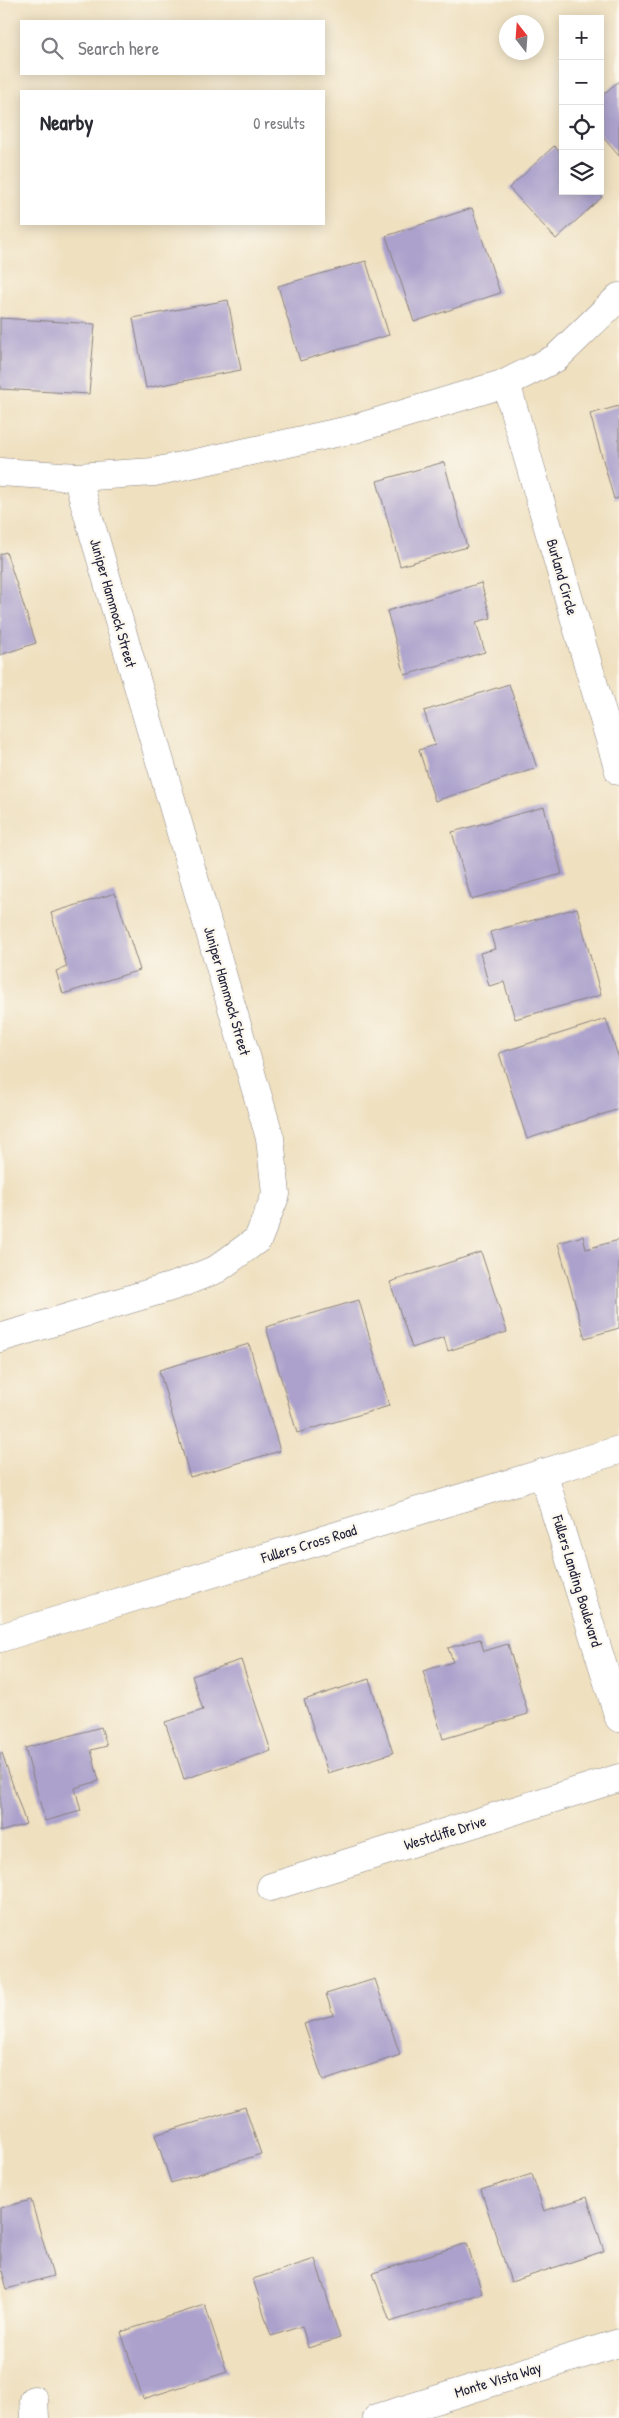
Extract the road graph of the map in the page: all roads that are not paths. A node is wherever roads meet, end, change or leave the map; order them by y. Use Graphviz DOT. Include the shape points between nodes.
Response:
graph roads {
  1 [pos="619,297"];
  2 [pos="506,383"];
  3 [pos="0,472"];
  4 [pos="77,477"];
  5 [pos="610,708"];
  6 [pos="619,771"];
  7 [pos="0,1338"];
  8 [pos="619,1450"];
  9 [pos="543,1473"];
  10 [pos="0,1638"];
  11 [pos="619,1718"];
  12 [pos="619,1778"];
  13 [pos="271,1887"];
  14 [pos="619,2342"];
  15 [pos="377,2418"];
  1 -- 2 [label="street" via="556,358"];
  2 -- 4 [label="street" via="354,429 154,472"];
  2 -- 5 [label="street, Burland Circle"];
  3 -- 4 [label="street"];
  4 -- 7 [label="street, Juniper Hammock Street" via="270,1138 276,1194 258,1239 217,1268 177,1285"];
  5 -- 6 [label="street, Burland Circle"];
  8 -- 9 [label="street, Fullers Cross Road"];
  9 -- 10 [label="street, Fullers Cross Road"];
  9 -- 11 [label="street, Fullers Landing Boulevard"];
  12 -- 13 [label="street, Westcliffe Drive"];
  14 -- 15 [label="street, Monte Vista Way"];
}
